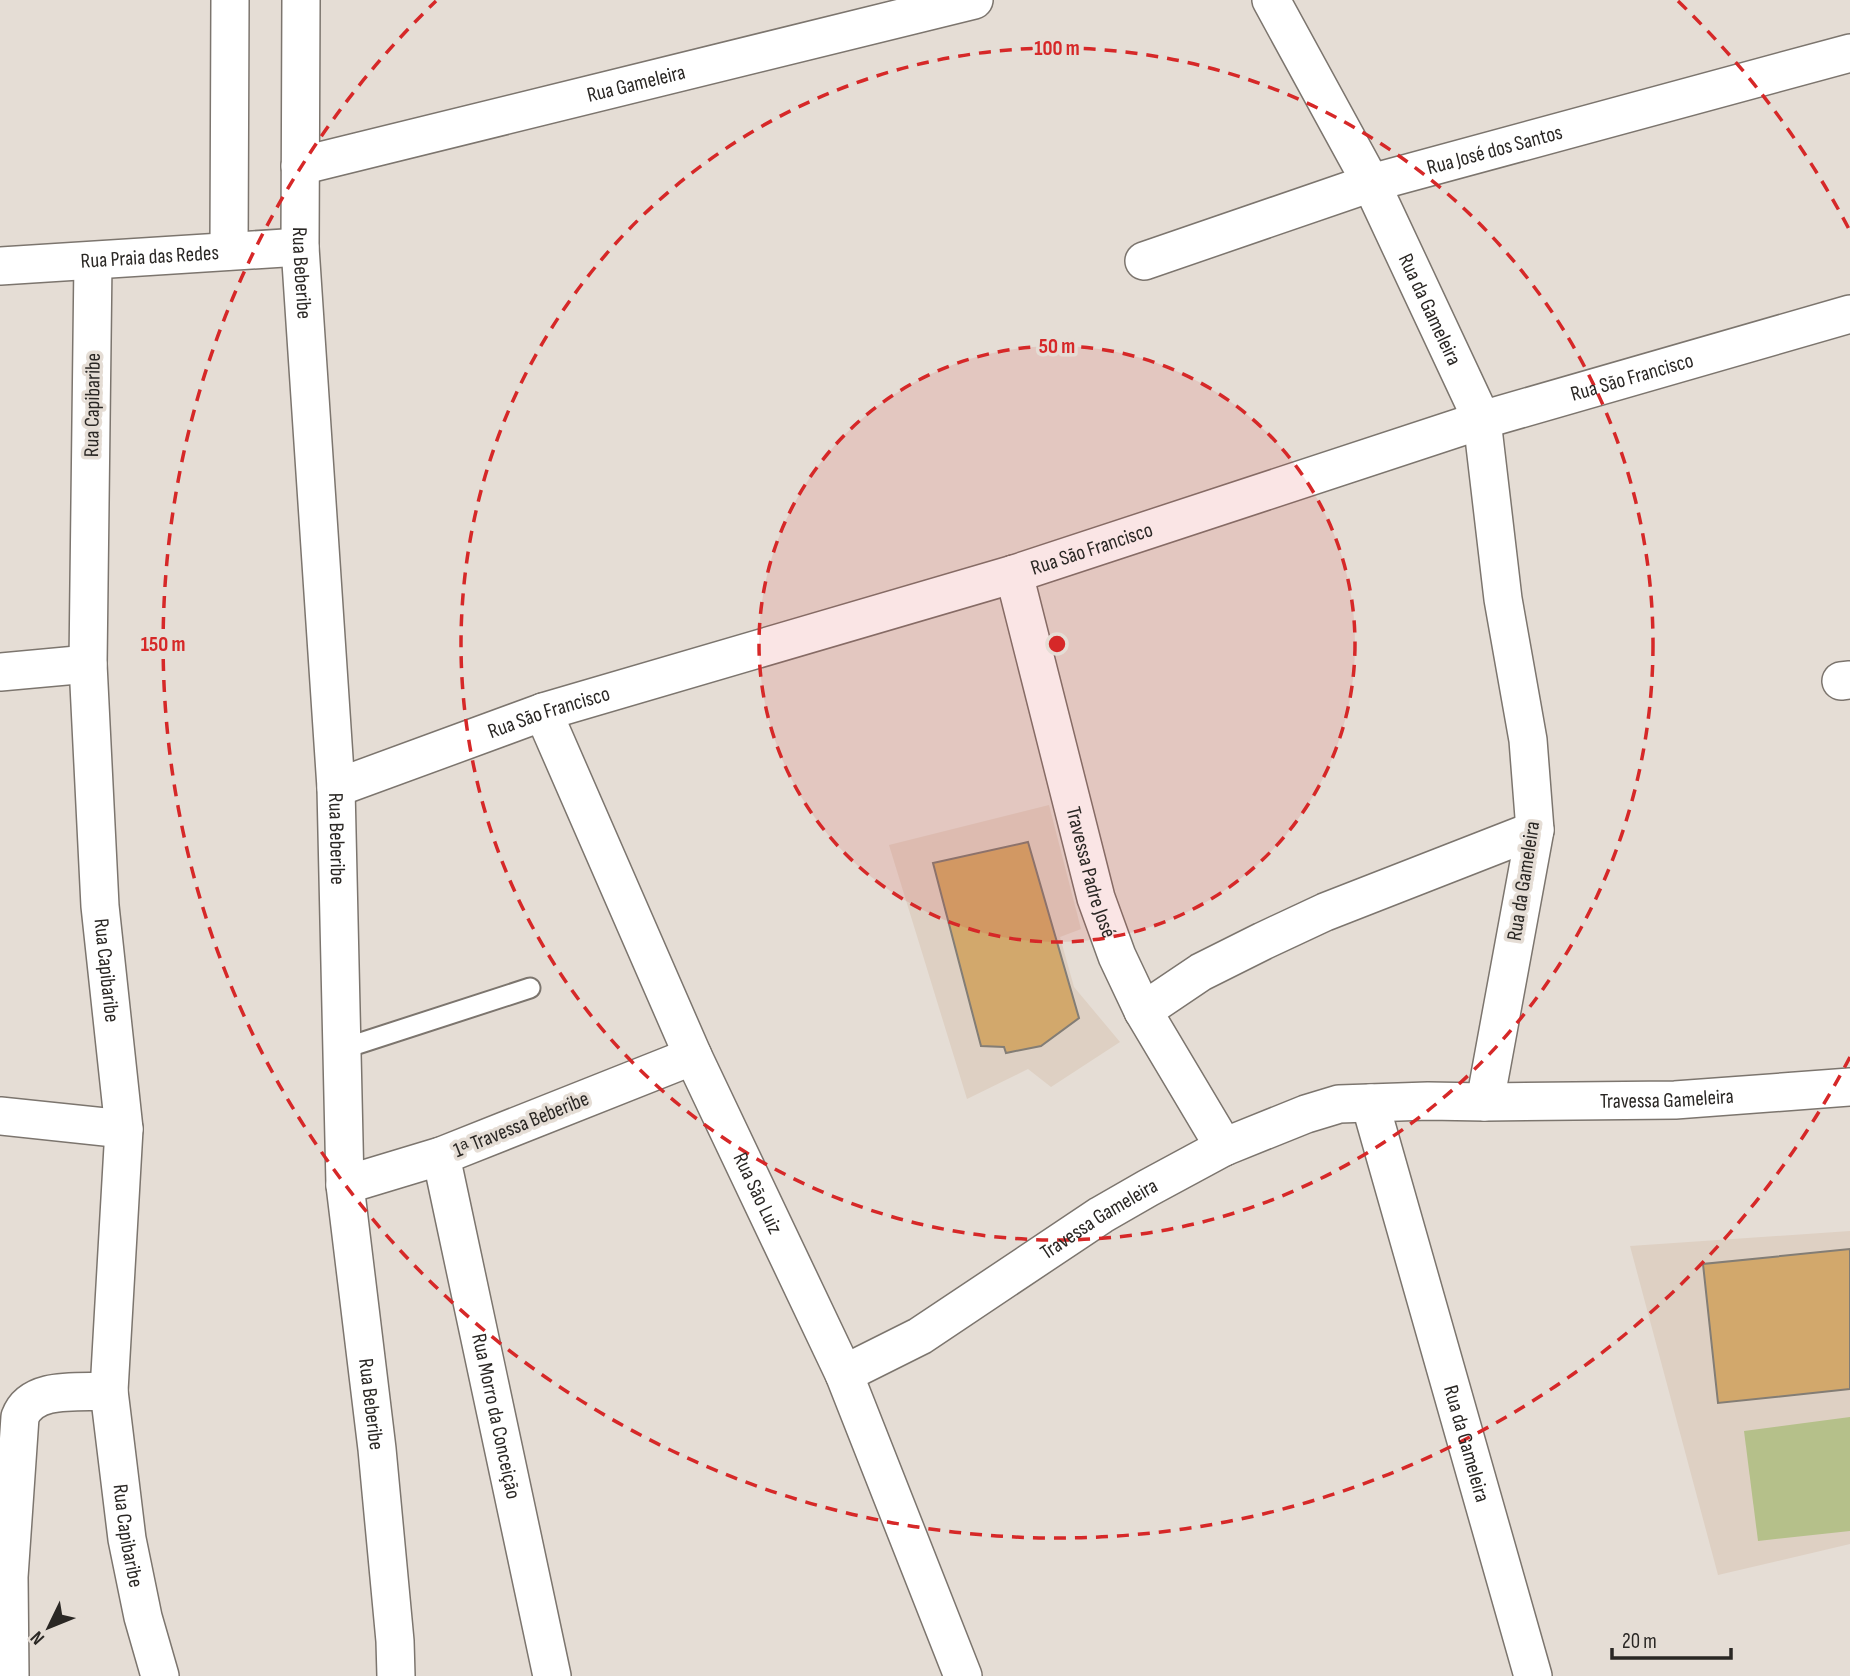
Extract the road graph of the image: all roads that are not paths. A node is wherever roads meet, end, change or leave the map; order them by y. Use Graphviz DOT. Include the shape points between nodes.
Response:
graph roads {
  1 [pos="230,0"];
  2 [pos="301,0"];
  3 [pos="1271,0"];
  4 [pos="958,2"];
  5 [pos="1850,53"];
  6 [pos="300,166"];
  7 [pos="1371,183"];
  8 [pos="300,247"];
  9 [pos="229,251"];
  10 [pos="93,261"];
  11 [pos="1144,261"];
  12 [pos="0,266"];
  13 [pos="1850,314"];
  14 [pos="1482,420"];
  15 [pos="1014,574"];
  16 [pos="88,664"];
  17 [pos="0,671"];
  18 [pos="543,712"];
  19 [pos="336,789"];
  20 [pos="1535,830"];
  21 [pos="530,988"];
  22 [pos="1143,1011"];
  23 [pos="342,1049"];
  24 [pos="693,1056"];
  25 [pos="1850,1087"];
  26 [pos="1370,1102"];
  27 [pos="1485,1102"];
  28 [pos="0,1116"];
  29 [pos="124,1129"];
  30 [pos="1224,1147"];
  31 [pos="441,1156"];
  32 [pos="345,1185"];
  33 [pos="844,1374"];
  34 [pos="109,1391"];
  35 [pos="10,1676"];
  36 [pos="160,1676"];
  37 [pos="396,1676"];
  38 [pos="552,1676"];
  39 [pos="962,1676"];
  40 [pos="1533,1676"];
  1 -- 9 [label="street"];
  2 -- 6 [label="street, Rua Beberibe"];
  3 -- 7 [label="street, Rua da Gameleira"];
  4 -- 6 [label="street, Rua Gameleira"];
  5 -- 7 [label="street, Rua José dos Santos"];
  6 -- 8 [label="street, Rua Beberibe"];
  7 -- 11 [label="street, Rua José dos Santos"];
  7 -- 14 [label="street, Rua da Gameleira"];
  8 -- 9 [label="street, Rua Praia das Redes"];
  8 -- 19 [label="street, Rua Beberibe"];
  9 -- 10 [label="street, Rua Praia das Redes"];
  10 -- 12 [label="street, Rua Praia das Redes"];
  10 -- 16 [label="street, Rua Capibaribe"];
  13 -- 14 [label="street, Rua São Francisco"];
  14 -- 15 [label="street, Rua São Francisco"];
  14 -- 20 [label="street, Rua da Gameleira" via="1503,599 1528,740"];
  15 -- 18 [label="street, Rua São Francisco"];
  15 -- 22 [label="street, Travessa Padre José" via="1096,898"];
  16 -- 17 [label="street"];
  16 -- 29 [label="street, Rua Capibaribe" via="100,906"];
  18 -- 19 [label="street, Rua São Francisco"];
  18 -- 24 [label="street, Rua São Luiz"];
  19 -- 23 [label="street, Rua Beberibe"];
  20 -- 22 [label="street" via="1275,935 1201,972"];
  20 -- 27 [label="street, Rua da Gameleira"];
  21 -- 23 [label="lane"];
  22 -- 30 [label="street, Travessa Padre José"];
  23 -- 32 [label="street, Rua Beberibe"];
  24 -- 31 [label="street, 1ᵃ Travessa Beberibe"];
  24 -- 33 [label="street, Rua São Luiz"];
  25 -- 27 [label="street, Travessa Gameleira" via="1675,1100"];
  26 -- 27 [label="street"];
  26 -- 30 [label="street, Travessa Gameleira" via="1339,1104"];
  26 -- 40 [label="street, Rua da Gameleira"];
  28 -- 29 [label="street"];
  29 -- 34 [label="street, Rua Capibaribe"];
  30 -- 33 [label="street, Travessa Gameleira" via="1101,1215 920,1336"];
  31 -- 32 [label="street, 1ᵃ Travessa Beberibe"];
  31 -- 38 [label="street, Rua Morro da Conceição"];
  32 -- 37 [label="street, Rua Beberibe" via="377,1449"];
  33 -- 39 [label="street, Rua São Luiz"];
  34 -- 35 [label="street" via="43,1394 32,1399 20,1417 9,1577"];
  34 -- 36 [label="street, Rua Capibaribe" via="127,1539"];
}
